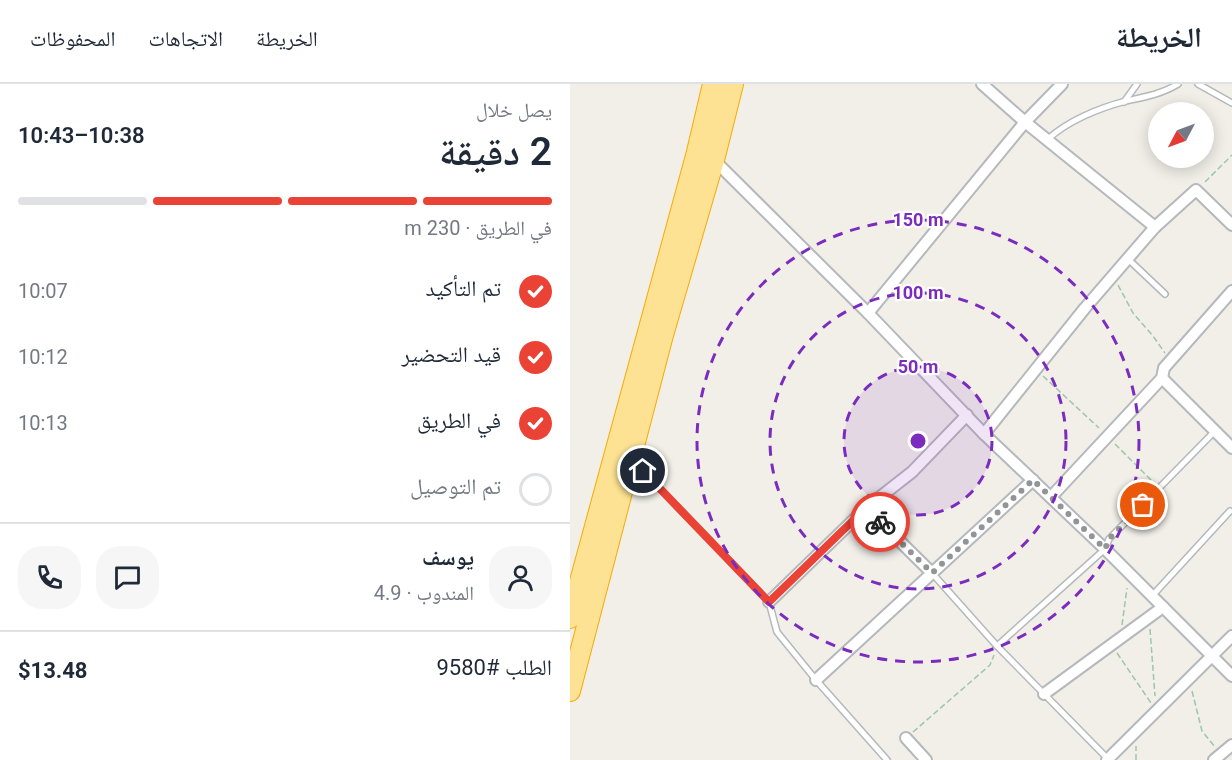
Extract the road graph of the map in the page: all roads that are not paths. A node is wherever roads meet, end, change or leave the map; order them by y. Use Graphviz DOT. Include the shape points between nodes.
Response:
graph roads {
  1 [pos="713,84"];
  2 [pos="734,84"];
  3 [pos="982,84"];
  4 [pos="1062,84"];
  5 [pos="1137,84"];
  6 [pos="1178,84"];
  7 [pos="1198,84"];
  8 [pos="1124,102"];
  9 [pos="1232,103"];
  10 [pos="1025,122"];
  11 [pos="1047,141"];
  12 [pos="714,160"];
  13 [pos="1232,225"];
  14 [pos="1155,227"];
  15 [pos="1128,259"];
  16 [pos="1232,291"];
  17 [pos="1165,294"];
  18 [pos="868,313"];
  19 [pos="1163,373"];
  20 [pos="967,415"];
  21 [pos="1216,430"];
  22 [pos="984,434"];
  23 [pos="1232,447"];
  24 [pos="629,465"];
  25 [pos="1033,480"];
  26 [pos="1051,497"];
  27 [pos="866,508"];
  28 [pos="1230,511"];
  29 [pos="1105,549"];
  30 [pos="932,573"];
  31 [pos="1152,596"];
  32 [pos="769,602"];
  33 [pos="1163,607"];
  34 [pos="570,618"];
  35 [pos="1232,636"];
  36 [pos="997,646"];
  37 [pos="1213,656"];
  38 [pos="1232,676"];
  39 [pos="816,680"];
  40 [pos="570,691"];
  41 [pos="1044,694"];
  42 [pos="906,738"];
  43 [pos="1232,745"];
  44 [pos="1218,757"];
  45 [pos="887,760"];
  46 [pos="926,760"];
  47 [pos="1108,760"];
  1 -- 34 [label="highway"];
  2 -- 12 [label="highway"];
  3 -- 10 [label="street"];
  4 -- 10 [label="street"];
  5 -- 8 [label="lane"];
  6 -- 8 [label="lane"];
  7 -- 9 [label="lane"];
  8 -- 11 [label="lane" via="1091,114"];
  10 -- 11 [label="street"];
  10 -- 18 [label="street"];
  11 -- 14 [label="street"];
  12 -- 18 [label="street"];
  12 -- 24 [label="highway"];
  13 -- 14 [label="street" via="1196,190"];
  14 -- 15 [label="street"];
  15 -- 17 [label="lane"];
  15 -- 22 [label="street"];
  16 -- 19 [label="street"];
  18 -- 20 [label="street"];
  19 -- 21 [label="street"];
  19 -- 26 [label="street"];
  20 -- 22 [label="street"];
  20 -- 27 [label="street" via="912,472"];
  21 -- 23 [label="street"];
  21 -- 29 [label="lane" via="1109,539"];
  22 -- 25 [label="street"];
  24 -- 32 [label="lane" via="643,471"];
  24 -- 40 [label="highway"];
  25 -- 26 [label="street"];
  25 -- 30 [label="street"];
  26 -- 29 [label="street"];
  27 -- 30 [label="street"];
  27 -- 32 [label="street"];
  28 -- 31 [label="lane"];
  29 -- 31 [label="street"];
  29 -- 36 [label="lane"];
  30 -- 36 [label="lane"];
  30 -- 39 [label="street"];
  31 -- 33 [label="street"];
  32 -- 39 [label="lane" via="777,632"];
  33 -- 37 [label="street"];
  33 -- 41 [label="street"];
  35 -- 37 [label="street"];
  36 -- 41 [label="lane"];
  37 -- 38 [label="street"];
  37 -- 47 [label="street"];
  39 -- 45 [label="lane"];
  41 -- 47 [label="lane"];
  42 -- 46 [label="street"];
  43 -- 44 [label="street"];
}
